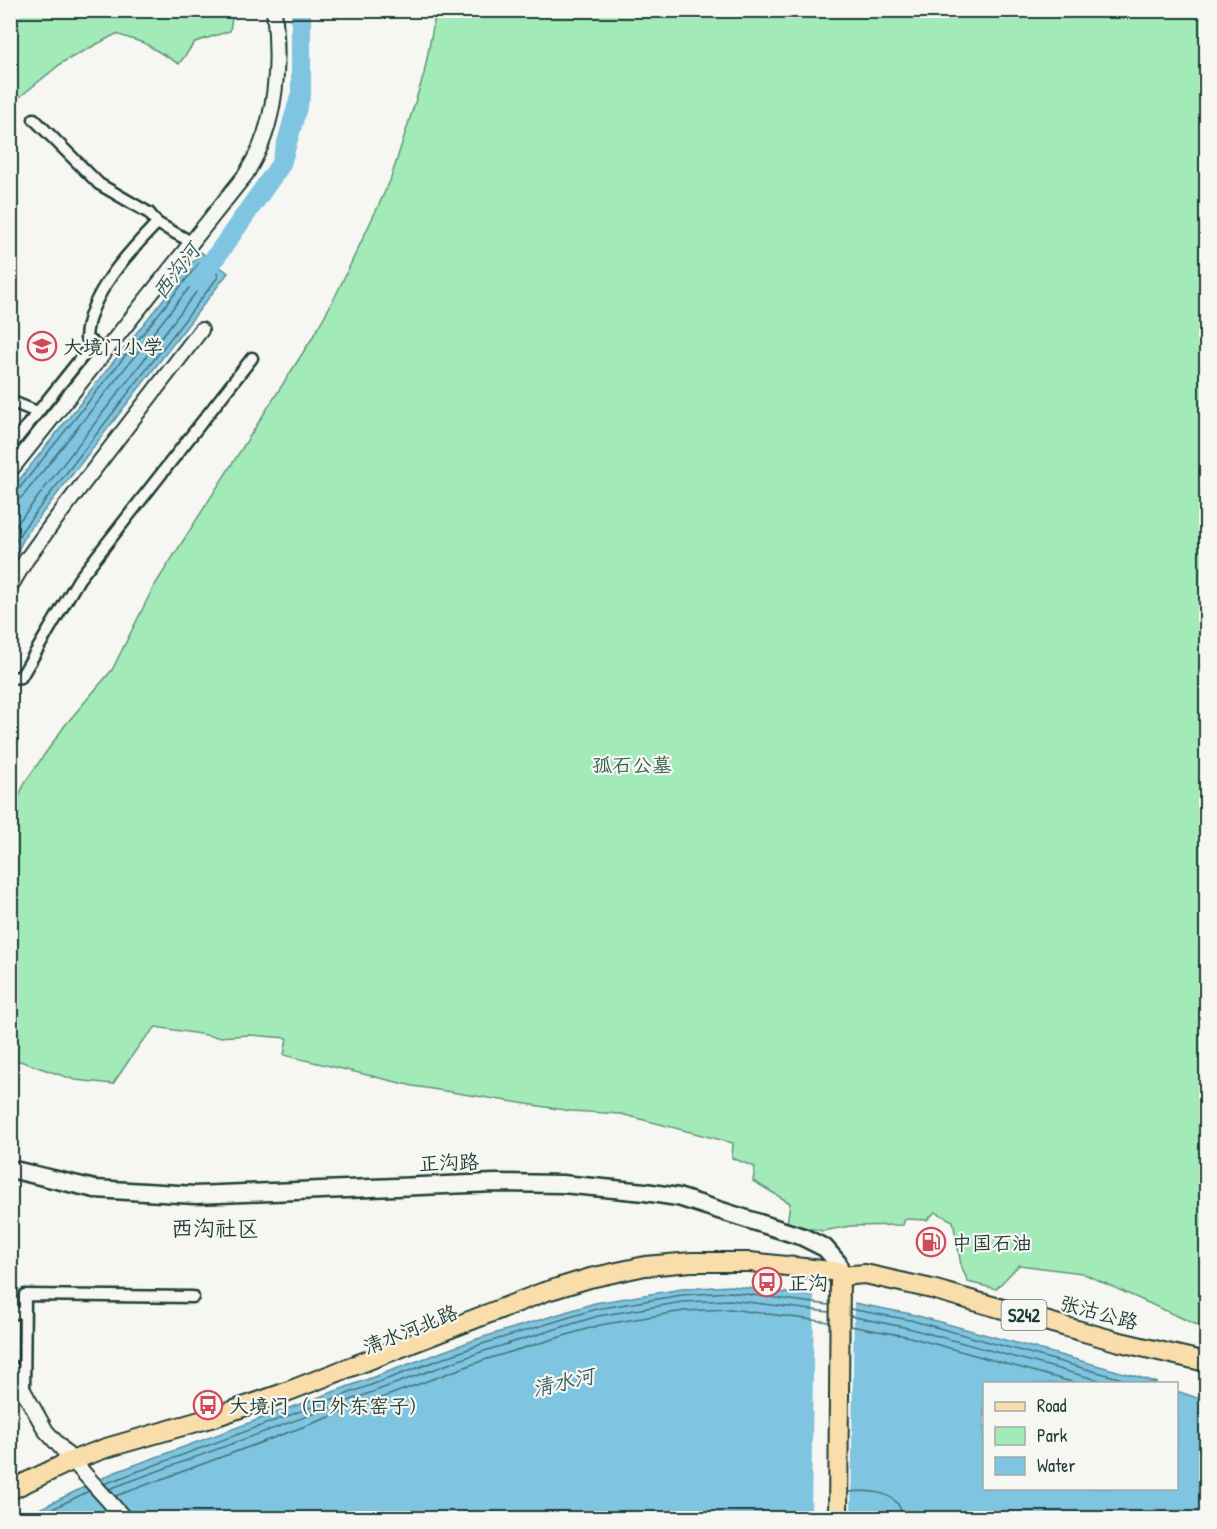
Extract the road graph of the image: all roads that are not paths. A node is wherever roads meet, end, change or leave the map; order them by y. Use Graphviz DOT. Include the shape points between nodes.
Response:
graph roads {
  1 [pos="274,10"];
  2 [pos="34,119"];
  3 [pos="157,223"];
  4 [pos="193,243"];
  5 [pos="201,330"];
  6 [pos="93,343"];
  7 [pos="105,353"];
  8 [pos="252,358"];
  9 [pos="10,401"];
  10 [pos="37,412"];
  11 [pos="10,447"];
  12 [pos="10,471"];
  13 [pos="10,587"];
  14 [pos="10,678"];
  15 [pos="10,1169"];
  16 [pos="10,1179"];
  17 [pos="836,1276"];
  18 [pos="193,1297"];
  19 [pos="834,1299"];
  20 [pos="10,1313"];
  21 [pos="24,1313"];
  22 [pos="1206,1362"];
  23 [pos="10,1367"];
  24 [pos="24,1394"];
  25 [pos="79,1470"];
  26 [pos="10,1490"];
  27 [pos="10,1503"];
  28 [pos="124,1518"];
  29 [pos="826,1518"];
  30 [pos="838,1518"];
  1 -- 4 [label="street" via="276,76 261,146 239,184"];
  2 -- 3 [label="street" via="99,184 149,213"];
  3 -- 4 [label="street"];
  3 -- 6 [label="street" via="105,285 87,322 86,338"];
  4 -- 7 [label="street"];
  5 -- 13 [label="street" via="52,524"];
  6 -- 7 [label="street"];
  6 -- 10 [label="street"];
  7 -- 12 [label="street"];
  8 -- 14 [label="street" via="79,579 21,677"];
  9 -- 10 [label="street"];
  10 -- 11 [label="street"];
  15 -- 17 [label="main road, 正沟路" via="95,1188 195,1196 495,1183 562,1184 645,1192 678,1197 803,1237 825,1248 838,1263"];
  16 -- 17 [label="main road, 正沟路" via="98,1198 144,1202 493,1191 562,1192 675,1203 800,1244 824,1260"];
  17 -- 19 [label="main road"];
  17 -- 22 [label="main road, 张沽公路 / S242" via="865,1274 932,1289"];
  17 -- 25 [label="main road, 清水河北路" via="790,1265 692,1262 645,1266 590,1278 544,1292 281,1394 106,1448"];
  18 -- 21 [label="street" via="25,1295"];
  19 -- 29 [label="main road"];
  19 -- 30 [label="main road"];
  20 -- 21 [label="street"];
  21 -- 24 [label="street"];
  23 -- 24 [label="street"];
  24 -- 25 [label="street" via="46,1431"];
  25 -- 26 [label="main road, 清水河北路"];
  25 -- 27 [label="main road, 清水河北路"];
  25 -- 28 [label="street"];
}
